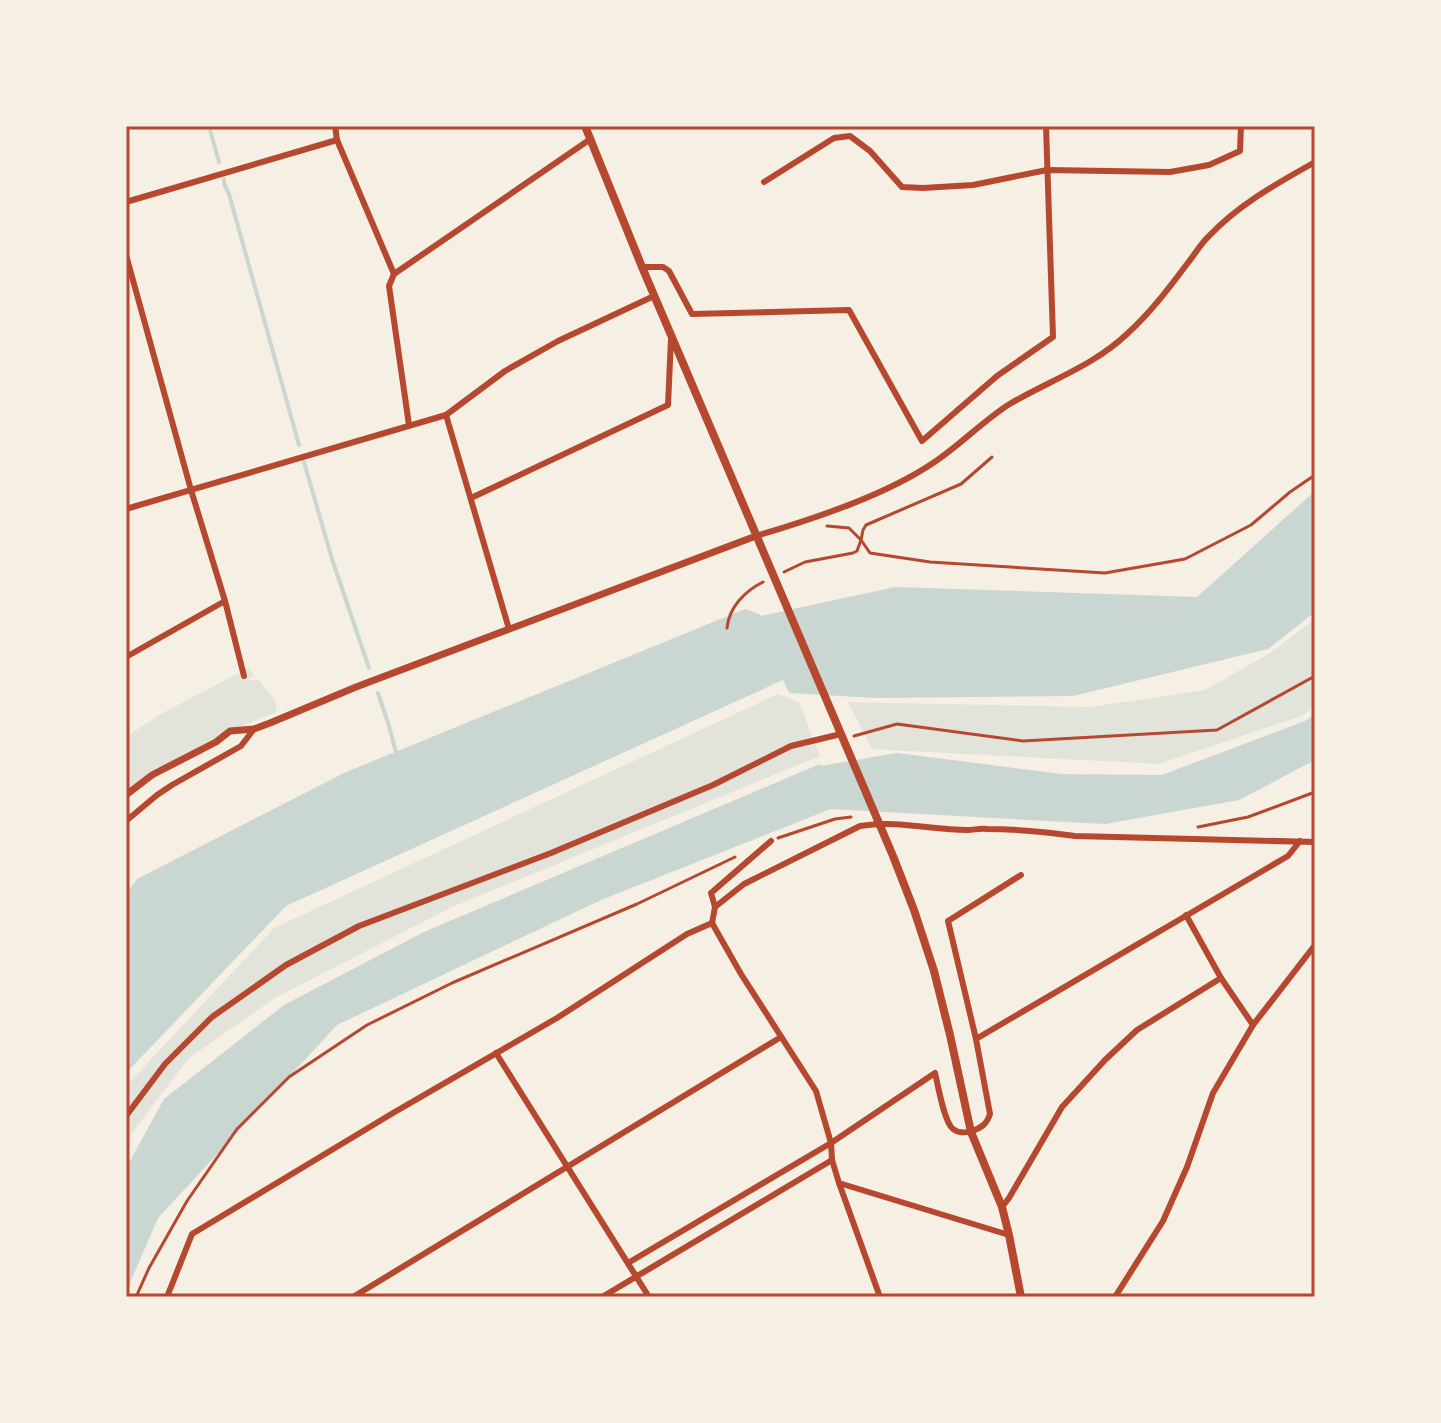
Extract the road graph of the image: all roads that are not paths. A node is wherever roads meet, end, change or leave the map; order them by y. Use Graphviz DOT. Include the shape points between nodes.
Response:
graph roads {
  1 [pos="335,126"];
  2 [pos="585,126"];
  3 [pos="1046,126"];
  4 [pos="1241,126"];
  5 [pos="337,140"];
  6 [pos="589,140"];
  7 [pos="1315,162"];
  8 [pos="1047,170"];
  9 [pos="764,182"];
  10 [pos="126,202"];
  11 [pos="126,255"];
  12 [pos="642,267"];
  13 [pos="394,274"];
  14 [pos="654,296"];
  15 [pos="671,337"];
  16 [pos="446,415"];
  17 [pos="409,425"];
  18 [pos="191,490"];
  19 [pos="471,498"];
  20 [pos="126,509"];
  21 [pos="758,539"];
  22 [pos="225,601"];
  23 [pos="509,629"];
  24 [pos="126,657"];
  25 [pos="244,676"];
  26 [pos="254,729"];
  27 [pos="841,734"];
  28 [pos="126,795"];
  29 [pos="877,819"];
  30 [pos="126,821"];
  31 [pos="771,841"];
  32 [pos="1300,841"];
  33 [pos="1315,842"];
  34 [pos="1021,875"];
  35 [pos="715,907"];
  36 [pos="1186,915"];
  37 [pos="712,923"];
  38 [pos="1315,945"];
  39 [pos="1221,978"];
  40 [pos="1253,1025"];
  41 [pos="781,1037"];
  42 [pos="976,1039"];
  43 [pos="496,1053"];
  44 [pos="126,1116"];
  45 [pos="971,1132"];
  46 [pos="831,1143"];
  47 [pos="832,1160"];
  48 [pos="567,1167"];
  49 [pos="839,1183"];
  50 [pos="1002,1207"];
  51 [pos="1009,1235"];
  52 [pos="628,1263"];
  53 [pos="636,1277"];
  54 [pos="167,1297"];
  55 [pos="353,1297"];
  56 [pos="602,1297"];
  57 [pos="649,1297"];
  58 [pos="880,1297"];
  59 [pos="1021,1297"];
  60 [pos="1115,1297"];
  1 -- 5 [label="street"];
  2 -- 6 [label="main road"];
  3 -- 8 [label="street"];
  4 -- 8 [label="street" via="1240,151 1209,165 1170,172"];
  5 -- 10 [label="street"];
  5 -- 13 [label="street"];
  6 -- 12 [label="main road"];
  6 -- 13 [label="street"];
  7 -- 21 [label="street" via="1248,203 1209,235 1153,309 1086,364 1011,404 910,476"];
  8 -- 9 [label="street" via="973,185 902,187 850,136 834,138"];
  8 -- 12 [label="street" via="1053,337 997,376 922,441 849,310 692,314 669,271"];
  11 -- 18 [label="street"];
  12 -- 14 [label="main road"];
  13 -- 17 [label="street" via="389,286"];
  14 -- 15 [label="main road"];
  14 -- 16 [label="street" via="505,371"];
  15 -- 19 [label="street" via="668,405"];
  15 -- 21 [label="main road"];
  16 -- 17 [label="street"];
  16 -- 19 [label="street"];
  17 -- 18 [label="street"];
  18 -- 20 [label="street"];
  18 -- 22 [label="street"];
  19 -- 23 [label="street"];
  21 -- 23 [label="street"];
  21 -- 27 [label="main road"];
  22 -- 24 [label="street"];
  22 -- 25 [label="street"];
  23 -- 26 [label="street"];
  26 -- 28 [label="street" via="230,731"];
  26 -- 30 [label="street" via="241,746 172,785"];
  27 -- 29 [label="main road"];
  27 -- 44 [label="street" via="791,746 551,853 359,926 286,965 212,1017 165,1064"];
  29 -- 32 [label="street" via="1075,836"];
  29 -- 35 [label="street" via="744,884"];
  29 -- 45 [label="main road" via="934,971"];
  31 -- 35 [label="street" via="711,893"];
  32 -- 33 [label="street"];
  32 -- 36 [label="street" via="1288,856"];
  34 -- 42 [label="street" via="948,921"];
  35 -- 37 [label="street"];
  36 -- 39 [label="street"];
  36 -- 42 [label="street"];
  37 -- 41 [label="street"];
  37 -- 43 [label="street"];
  38 -- 40 [label="street"];
  39 -- 40 [label="street"];
  39 -- 50 [label="street" via="1137,1030 1105,1060 1062,1107"];
  40 -- 60 [label="street" via="1213,1093 1163,1221"];
  41 -- 46 [label="street" via="816,1091"];
  41 -- 48 [label="street"];
  42 -- 45 [label="street" via="990,1114"];
  43 -- 48 [label="street"];
  43 -- 54 [label="street" via="192,1234"];
  45 -- 46 [label="street" via="952,1129 935,1073"];
  45 -- 50 [label="main road"];
  46 -- 47 [label="street"];
  46 -- 52 [label="street"];
  47 -- 49 [label="street"];
  47 -- 53 [label="street"];
  48 -- 52 [label="street"];
  48 -- 55 [label="street"];
  49 -- 51 [label="street"];
  49 -- 58 [label="street"];
  50 -- 51 [label="main road"];
  51 -- 59 [label="main road"];
  52 -- 53 [label="street"];
  53 -- 56 [label="street"];
  53 -- 57 [label="street"];
}
